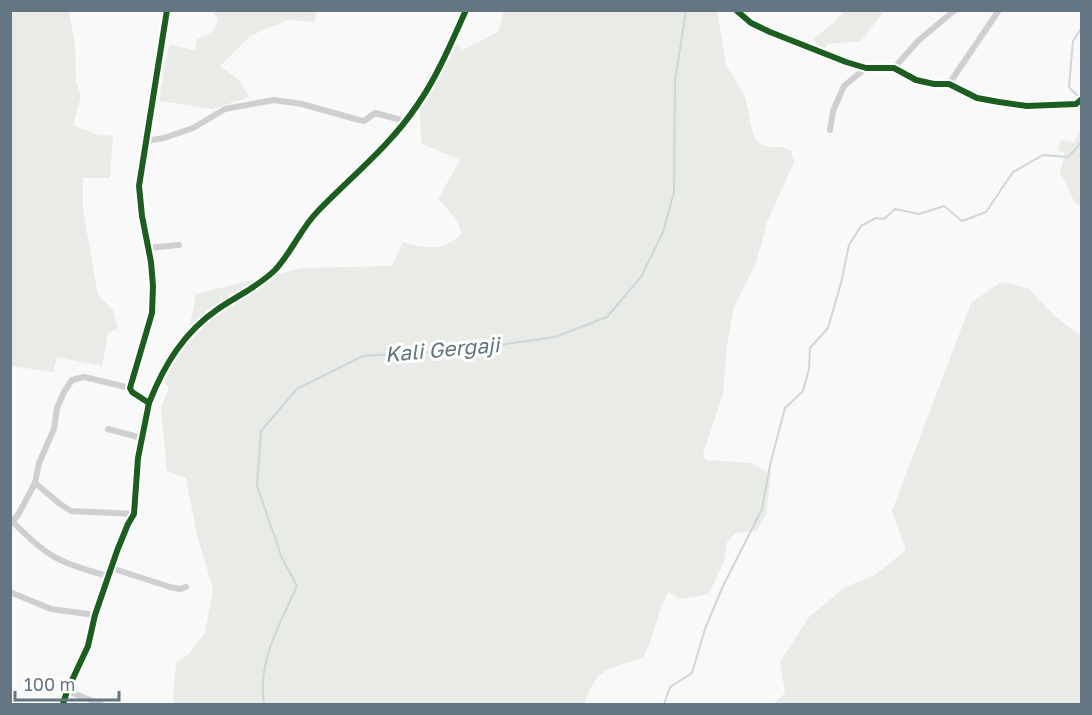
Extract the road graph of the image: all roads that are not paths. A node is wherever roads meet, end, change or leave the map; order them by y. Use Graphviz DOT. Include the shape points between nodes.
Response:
graph roads {
  1 [pos="167,10"];
  2 [pos="466,10"];
  3 [pos="736,10"];
  4 [pos="955,10"];
  5 [pos="999,10"];
  6 [pos="866,68"];
  7 [pos="894,68"];
  8 [pos="949,84"];
  9 [pos="1080,101"];
  10 [pos="405,121"];
  11 [pos="830,130"];
  12 [pos="146,141"];
  13 [pos="179,244"];
  14 [pos="148,248"];
  15 [pos="130,388"];
  16 [pos="149,403"];
  17 [pos="108,429"];
  18 [pos="142,438"];
  19 [pos="35,483"];
  20 [pos="134,514"];
  21 [pos="11,522"];
  22 [pos="111,568"];
  23 [pos="108,576"];
  24 [pos="186,587"];
  25 [pos="10,592"];
  26 [pos="95,615"];
  27 [pos="67,691"];
  28 [pos="63,705"];
  29 [pos="101,705"];
  1 -- 12 [label="street"];
  2 -- 10 [label="street" via="426,93"];
  3 -- 6 [label="street" via="770,32"];
  4 -- 7 [label="street" via="919,40"];
  5 -- 8 [label="street"];
  6 -- 7 [label="street"];
  6 -- 11 [label="street" via="844,86"];
  7 -- 8 [label="street" via="916,80"];
  8 -- 9 [label="street" via="977,98 1027,106"];
  10 -- 12 [label="street" via="375,113 364,121 274,100 225,109 193,128"];
  10 -- 16 [label="street" via="317,212 275,269 211,314 182,342 163,369"];
  12 -- 14 [label="street" via="139,196"];
  13 -- 14 [label="street"];
  14 -- 15 [label="street" via="152,312"];
  15 -- 16 [label="street"];
  15 -- 19 [label="street" via="84,377 72,380 57,408 54,429"];
  16 -- 18 [label="street"];
  17 -- 18 [label="street"];
  18 -- 20 [label="street"];
  19 -- 20 [label="street" via="71,511"];
  19 -- 21 [label="street"];
  20 -- 22 [label="street"];
  21 -- 23 [label="street" via="57,560"];
  22 -- 23 [label="street"];
  22 -- 24 [label="street" via="170,587"];
  23 -- 26 [label="street"];
  25 -- 26 [label="street" via="51,609"];
  26 -- 27 [label="street" via="88,646"];
  27 -- 28 [label="street"];
  27 -- 29 [label="street"];
}
